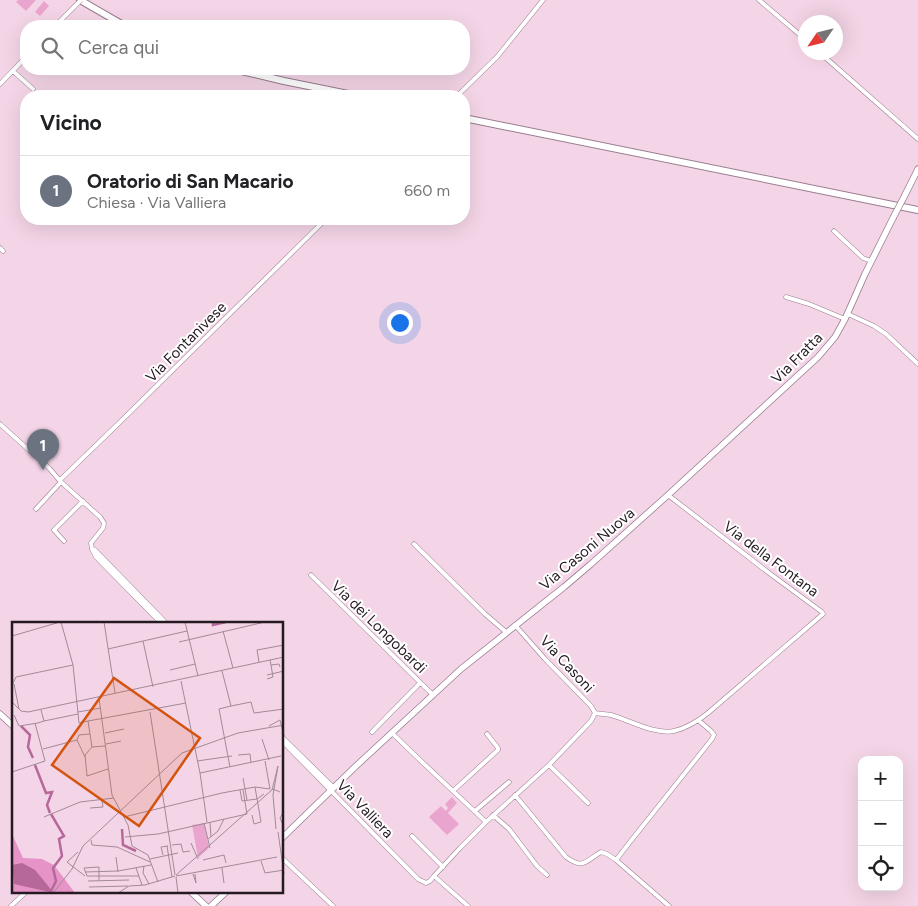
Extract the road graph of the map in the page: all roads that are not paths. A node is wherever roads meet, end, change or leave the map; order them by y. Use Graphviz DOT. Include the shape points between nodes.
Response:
graph roads {
  1 [pos="80,0"];
  2 [pos="542,0"];
  3 [pos="758,0"];
  4 [pos="61,20"];
  5 [pos="115,20"];
  6 [pos="798,33"];
  7 [pos="828,60"];
  8 [pos="20,63"];
  9 [pos="13,70"];
  10 [pos="256,75"];
  11 [pos="0,84"];
  12 [pos="33,89"];
  13 [pos="327,90"];
  14 [pos="463,90"];
  15 [pos="470,119"];
  16 [pos="918,139"];
  17 [pos="918,169"];
  18 [pos="918,210"];
  19 [pos="320,225"];
  20 [pos="834,231"];
  21 [pos="871,261"];
  22 [pos="786,297"];
  23 [pos="846,316"];
  24 [pos="918,364"];
  25 [pos="0,424"];
  26 [pos="61,481"];
  27 [pos="682,482"];
  28 [pos="668,495"];
  29 [pos="83,501"];
  30 [pos="36,509"];
  31 [pos="64,541"];
  32 [pos="414,544"];
  33 [pos="92,549"];
  34 [pos="311,576"];
  35 [pos="160,622"];
  36 [pos="165,622"];
  37 [pos="515,625"];
  38 [pos="506,632"];
  39 [pos="420,683"];
  40 [pos="432,694"];
  41 [pos="0,714"];
  42 [pos="595,714"];
  43 [pos="698,720"];
  44 [pos="12,725"];
  45 [pos="372,732"];
  46 [pos="392,733"];
  47 [pos="487,734"];
  48 [pos="284,739"];
  49 [pos="284,743"];
  50 [pos="549,764"];
  51 [pos="509,782"];
  52 [pos="332,789"];
  53 [pos="453,791"];
  54 [pos="515,795"];
  55 [pos="588,803"];
  56 [pos="475,811"];
  57 [pos="493,815"];
  58 [pos="486,822"];
  59 [pos="284,836"];
  60 [pos="412,836"];
  61 [pos="284,860"];
  62 [pos="616,860"];
  63 [pos="443,867"];
  64 [pos="547,875"];
  65 [pos="434,876"];
  66 [pos="24,894"];
  67 [pos="193,894"];
  68 [pos="224,894"];
  69 [pos="11,906"];
  70 [pos="206,906"];
  71 [pos="211,906"];
  72 [pos="333,906"];
  73 [pos="468,906"];
  74 [pos="669,906"];
  1 -- 4 [label="street, bridge"];
  1 -- 5 [label="highway"];
  2 -- 14 [label="street" via="497,57"];
  3 -- 6 [label="street"];
  7 -- 16 [label="street"];
  8 -- 9 [label="street"];
  9 -- 11 [label="street"];
  9 -- 12 [label="street"];
  10 -- 13 [label="highway"];
  15 -- 18 [label="highway"];
  17 -- 21 [label="main road, Via Fratta, bridge"];
  19 -- 26 [label="street, Via Fontanivese"];
  20 -- 21 [label="street" via="863,258"];
  21 -- 23 [label="main road, Via Fratta"];
  22 -- 23 [label="street"];
  23 -- 24 [label="street" via="886,334"];
  23 -- 27 [label="main road, Via Fratta" via="835,337 818,357"];
  25 -- 26 [label="street"];
  26 -- 29 [label="street"];
  26 -- 30 [label="street, Via Fontanivese"];
  27 -- 28 [label="main road, Via Casoni Nuova"];
  28 -- 37 [label="main road, Via Casoni Nuova" via="564,587"];
  28 -- 43 [label="street, Via della Fontana" via="823,614"];
  29 -- 31 [label="street" via="54,530"];
  29 -- 33 [label="street" via="104,523 91,543"];
  32 -- 38 [label="street"];
  33 -- 35 [label="street" via="96,557"];
  33 -- 36 [label="street"];
  34 -- 39 [label="street, Via dei Longobardi"];
  37 -- 38 [label="main road, Via Casoni Nuova"];
  37 -- 42 [label="street, Via Casoni"];
  38 -- 40 [label="main road, Via Casoni Nuova"];
  39 -- 40 [label="street, Via dei Longobardi"];
  39 -- 45 [label="street"];
  40 -- 46 [label="main road, Via Casoni Nuova"];
  41 -- 44 [label="main road"];
  42 -- 43 [label="street, Via della Fontana" via="610,714 665,732"];
  42 -- 50 [label="street, Via Casoni"];
  43 -- 62 [label="street" via="712,731 712,739"];
  46 -- 52 [label="main road, Via Casoni Nuova"];
  46 -- 53 [label="street"];
  47 -- 53 [label="street" via="498,750"];
  48 -- 52 [label="street, Via Valliera"];
  49 -- 52 [label="street, Via Valliera"];
  50 -- 54 [label="street, Via Casoni"];
  50 -- 55 [label="street"];
  51 -- 56 [label="street"];
  52 -- 59 [label="main road, Via Casoni Nuova"];
  52 -- 65 [label="street, Via Valliera" via="418,879 426,882"];
  53 -- 56 [label="street"];
  54 -- 57 [label="street, Via Casoni"];
  54 -- 62 [label="street" via="566,857 576,864 583,864 601,852"];
  56 -- 58 [label="street"];
  57 -- 58 [label="street, Via Casoni"];
  57 -- 64 [label="street" via="509,829"];
  58 -- 63 [label="street, Via Casoni"];
  60 -- 63 [label="street"];
  61 -- 72 [label="street"];
  62 -- 74 [label="street"];
  63 -- 65 [label="street, Via Casoni"];
  65 -- 73 [label="street"];
  66 -- 69 [label="street"];
  67 -- 70 [label="main road"];
  68 -- 71 [label="main road"];
}
